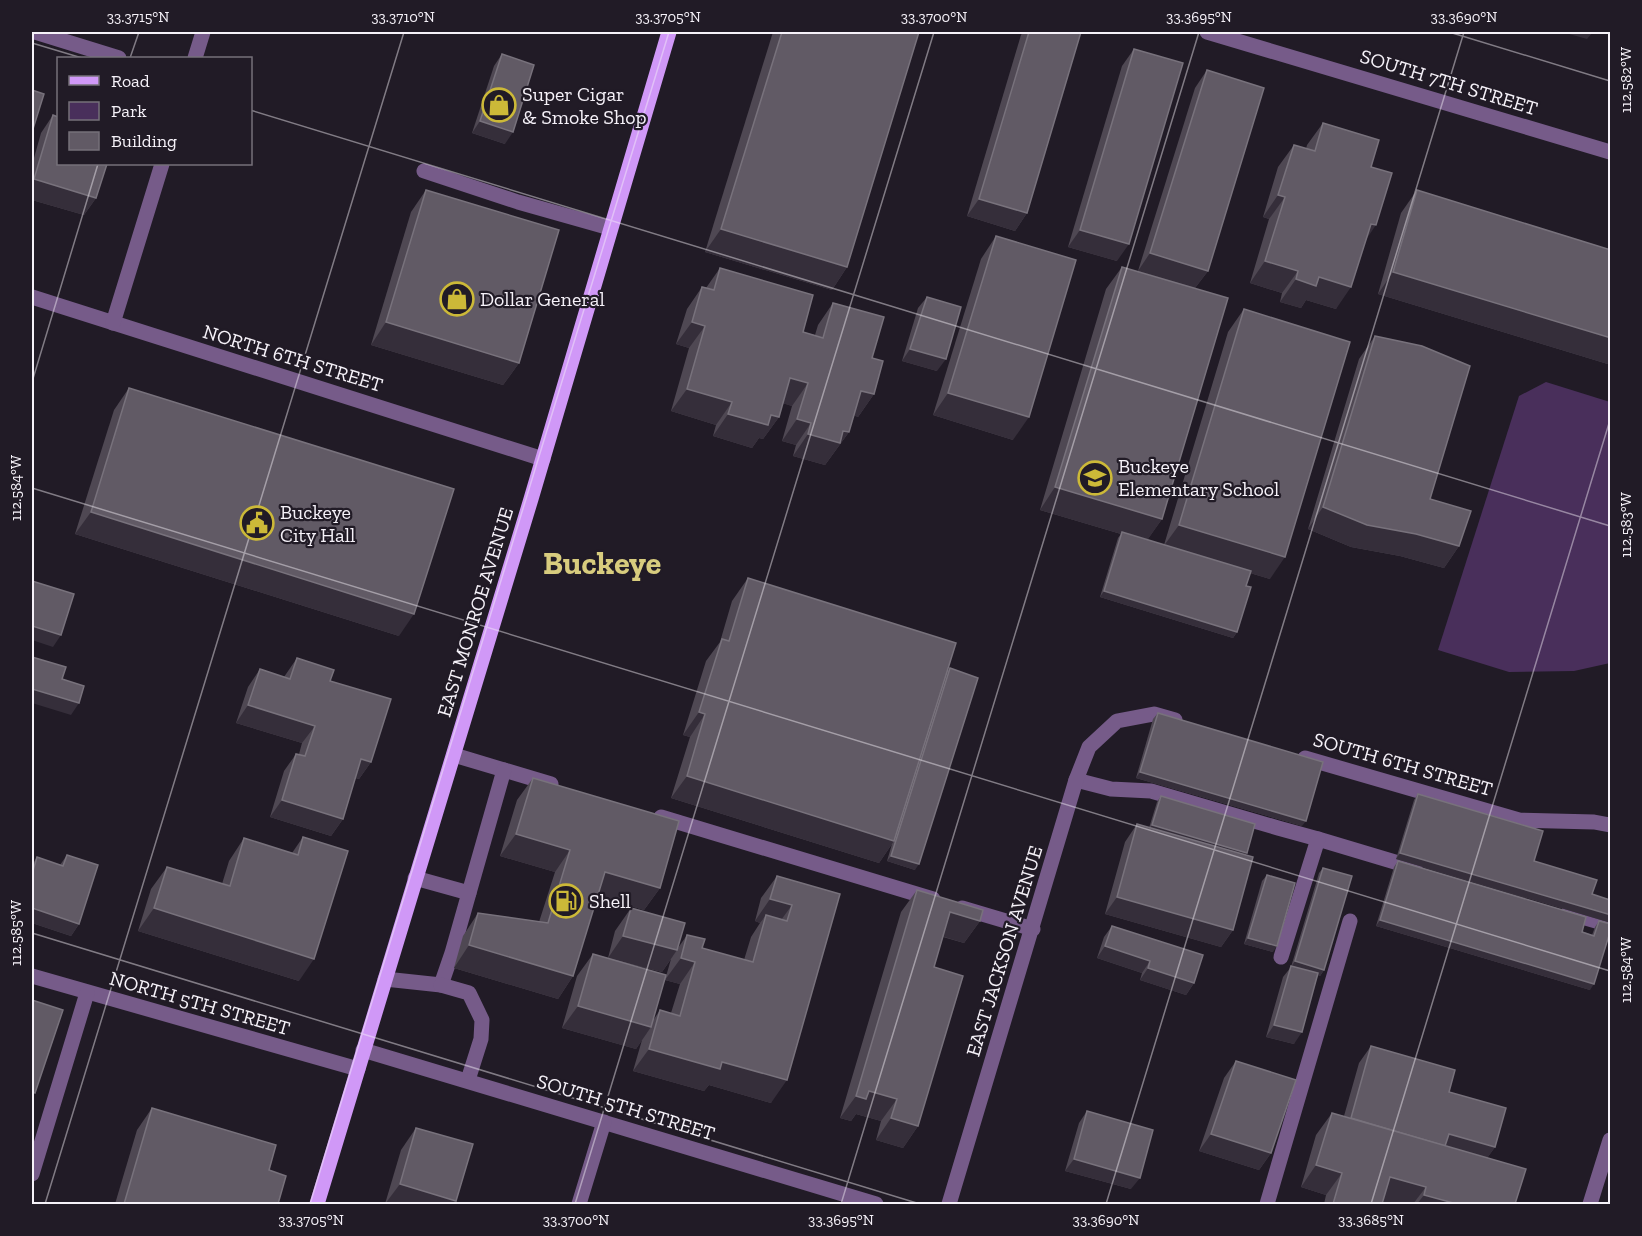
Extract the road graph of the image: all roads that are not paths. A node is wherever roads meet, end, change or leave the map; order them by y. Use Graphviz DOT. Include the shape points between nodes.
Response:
graph roads {
  1 [pos="35,32"];
  2 [pos="203,32"];
  3 [pos="669,32"];
  4 [pos="1207,32"];
  5 [pos="116,57"];
  6 [pos="195,57"];
  7 [pos="1611,152"];
  8 [pos="162,165"];
  9 [pos="424,171"];
  10 [pos="610,228"];
  11 [pos="32,297"];
  12 [pos="113,323"];
  13 [pos="543,459"];
  14 [pos="1188,724"];
  15 [pos="1291,754"];
  16 [pos="454,755"];
  17 [pos="504,770"];
  18 [pos="1076,780"];
  19 [pos="560,787"];
  20 [pos="650,814"];
  21 [pos="1611,825"];
  22 [pos="1318,839"];
  23 [pos="1428,872"];
  24 [pos="415,878"];
  25 [pos="468,893"];
  26 [pos="1552,908"];
  27 [pos="1350,921"];
  28 [pos="1611,925"];
  29 [pos="1033,929"];
  30 [pos="1281,957"];
  31 [pos="32,976"];
  32 [pos="385,980"];
  33 [pos="441,984"];
  34 [pos="87,993"];
  35 [pos="363,1050"];
  36 [pos="358,1069"];
  37 [pos="468,1080"];
  38 [pos="604,1122"];
  39 [pos="1611,1140"];
  40 [pos="32,1174"];
  41 [pos="317,1204"];
  42 [pos="579,1204"];
  43 [pos="876,1204"];
  44 [pos="949,1204"];
  45 [pos="1267,1204"];
  46 [pos="1590,1204"];
  1 -- 5 [label="street"];
  2 -- 6 [label="street"];
  3 -- 10 [label="main road, EAST MONROE AVENUE"];
  4 -- 7 [label="street, SOUTH 7TH STREET"];
  8 -- 12 [label="street"];
  9 -- 10 [label="street"];
  10 -- 13 [label="main road, EAST MONROE AVENUE"];
  11 -- 12 [label="street, NORTH 6TH STREET"];
  12 -- 13 [label="street, NORTH 6TH STREET"];
  13 -- 16 [label="main road, EAST MONROE AVENUE"];
  14 -- 18 [label="street, EAST JACKSON AVENUE" via="1154,714 1117,721 1089,747"];
  15 -- 21 [label="street, SOUTH 6TH STREET" via="1519,820"];
  16 -- 17 [label="street"];
  16 -- 24 [label="main road, EAST MONROE AVENUE"];
  17 -- 19 [label="street"];
  17 -- 25 [label="street"];
  18 -- 22 [label="street" via="1111,789 1151,791"];
  18 -- 29 [label="street, EAST JACKSON AVENUE"];
  20 -- 29 [label="street"];
  22 -- 23 [label="street"];
  22 -- 30 [label="street"];
  24 -- 25 [label="street"];
  24 -- 32 [label="main road, EAST MONROE AVENUE"];
  25 -- 33 [label="street"];
  26 -- 28 [label="street"];
  27 -- 45 [label="street"];
  29 -- 44 [label="street, EAST JACKSON AVENUE"];
  31 -- 34 [label="street, NORTH 5TH STREET"];
  32 -- 33 [label="street"];
  32 -- 35 [label="main road, EAST MONROE AVENUE"];
  33 -- 37 [label="street" via="469,993 482,1020 481,1039"];
  34 -- 36 [label="street, NORTH 5TH STREET"];
  34 -- 40 [label="street"];
  35 -- 36 [label="main road, EAST MONROE AVENUE"];
  35 -- 37 [label="street, SOUTH 5TH STREET"];
  36 -- 41 [label="main road, EAST MONROE AVENUE"];
  37 -- 38 [label="street, SOUTH 5TH STREET"];
  38 -- 42 [label="street"];
  38 -- 43 [label="street, SOUTH 5TH STREET"];
  39 -- 46 [label="street"];
}
